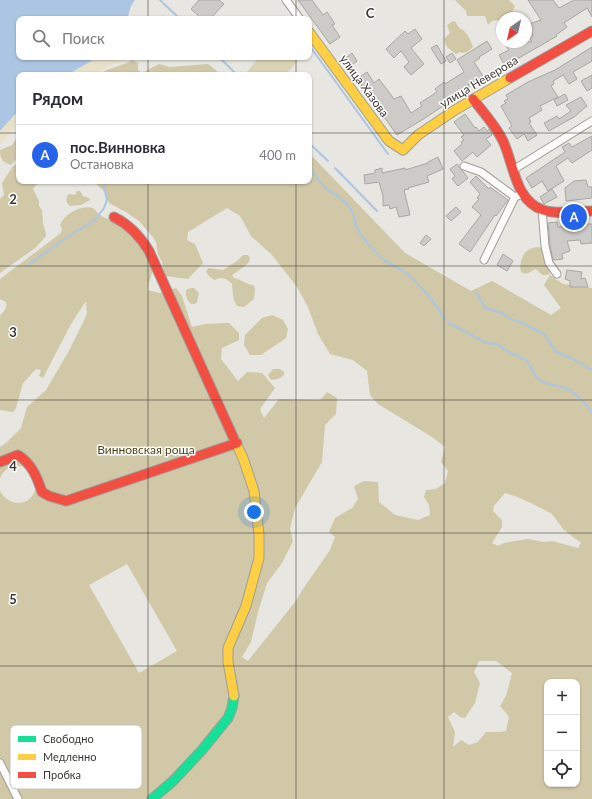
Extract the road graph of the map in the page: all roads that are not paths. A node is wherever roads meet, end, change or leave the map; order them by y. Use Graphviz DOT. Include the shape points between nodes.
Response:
graph roads {
  1 [pos="286,0"];
  2 [pos="298,16"];
  3 [pos="592,31"];
  4 [pos="312,36"];
  5 [pos="473,99"];
  6 [pos="592,121"];
  7 [pos="403,150"];
  8 [pos="464,166"];
  9 [pos="513,170"];
  10 [pos="519,195"];
  11 [pos="542,209"];
  12 [pos="592,211"];
  13 [pos="114,217"];
  14 [pos="484,260"];
  15 [pos="558,274"];
  16 [pos="237,443"];
  17 [pos="0,462"];
  18 [pos="0,763"];
  19 [pos="10,783"];
  20 [pos="13,789"];
  21 [pos="18,799"];
  22 [pos="152,799"];
  1 -- 2 [label="street"];
  3 -- 5 [label="street, улица Неверова"];
  4 -- 7 [label="street, улица Хазова" via="389,141"];
  5 -- 7 [label="street, улица Неверова" via="433,124"];
  5 -- 9 [label="street" via="503,141"];
  6 -- 9 [label="street"];
  8 -- 10 [label="street" via="481,172"];
  9 -- 10 [label="street"];
  10 -- 11 [label="street"];
  10 -- 14 [label="street"];
  11 -- 12 [label="street"];
  11 -- 15 [label="street" via="549,263"];
  13 -- 16 [label="street" via="128,225 140,237 152,258"];
  16 -- 17 [label="street" via="66,501 42,492 31,467 18,455"];
  16 -- 22 [label="street" via="254,491 259,552 246,606 228,648 234,697 232,708 228,718 202,750"];
  18 -- 19 [label="street"];
  20 -- 21 [label="street"];
}
